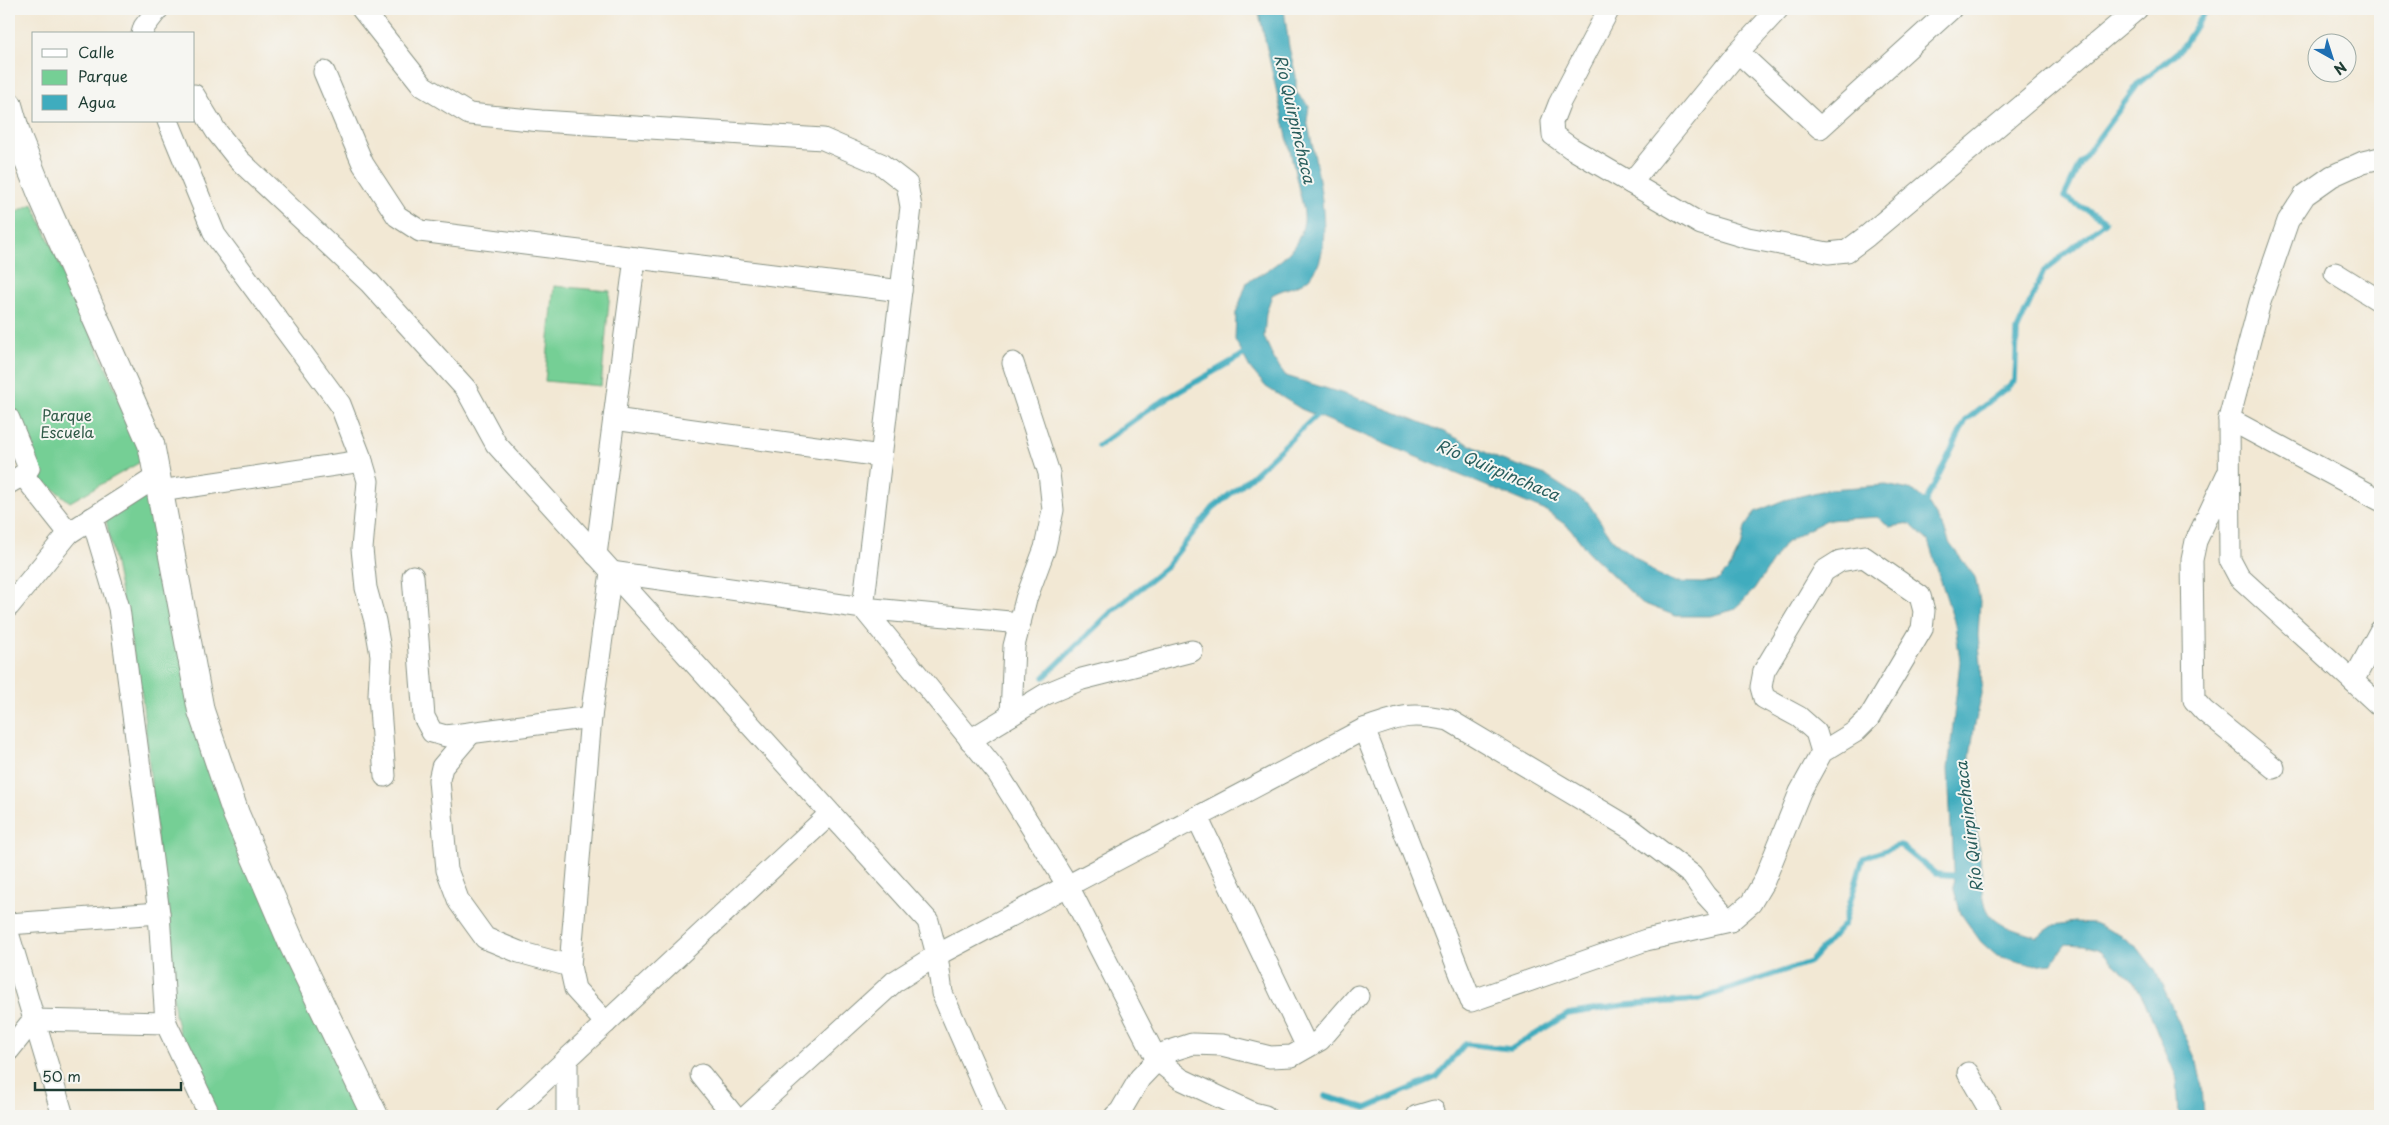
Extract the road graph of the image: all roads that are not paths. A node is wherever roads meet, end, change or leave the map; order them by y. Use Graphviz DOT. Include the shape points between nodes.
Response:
graph roads {
  1 [pos="362,9"];
  2 [pos="1609,9"];
  3 [pos="1778,9"];
  4 [pos="1950,9"];
  5 [pos="2137,9"];
  6 [pos="1738,52"];
  7 [pos="324,72"];
  8 [pos="195,97"];
  9 [pos="9,105"];
  10 [pos="168,122"];
  11 [pos="2380,158"];
  12 [pos="1631,183"];
  13 [pos="635,258"];
  14 [pos="2335,273"];
  15 [pos="900,291"];
  16 [pos="2380,302"];
  17 [pos="1013,363"];
  18 [pos="9,419"];
  19 [pos="614,419"];
  20 [pos="2229,419"];
  21 [pos="881,456"];
  22 [pos="362,461"];
  23 [pos="2229,470"];
  24 [pos="16,479"];
  25 [pos="159,483"];
  26 [pos="2380,500"];
  27 [pos="92,518"];
  28 [pos="69,533"];
  29 [pos="596,555"];
  30 [pos="611,572"];
  31 [pos="413,576"];
  32 [pos="9,606"];
  33 [pos="863,608"];
  34 [pos="1020,623"];
  35 [pos="2380,631"];
  36 [pos="1192,651"];
  37 [pos="2353,681"];
  38 [pos="2380,706"];
  39 [pos="1011,715"];
  40 [pos="591,717"];
  41 [pos="1364,728"];
  42 [pos="471,733"];
  43 [pos="970,740"];
  44 [pos="1822,752"];
  45 [pos="2274,768"];
  46 [pos="385,776"];
  47 [pos="830,814"];
  48 [pos="1197,817"];
  49 [pos="1068,886"];
  50 [pos="160,912"];
  51 [pos="1730,921"];
  52 [pos="9,924"];
  53 [pos="9,936"];
  54 [pos="937,954"];
  55 [pos="570,966"];
  56 [pos="1358,996"];
  57 [pos="23,1008"];
  58 [pos="166,1023"];
  59 [pos="606,1023"];
  60 [pos="1307,1048"];
  61 [pos="9,1050"];
  62 [pos="567,1059"];
  63 [pos="1157,1060"];
  64 [pos="1968,1073"];
  65 [pos="701,1076"];
  66 [pos="63,1116"];
  67 [pos="210,1116"];
  68 [pos="375,1116"];
  69 [pos="506,1116"];
  70 [pos="567,1116"];
  71 [pos="734,1116"];
  72 [pos="747,1116"];
  73 [pos="996,1116"];
  74 [pos="1115,1116"];
  75 [pos="1265,1116"];
  76 [pos="1993,1116"];
  1 -- 15 [label="street" via="423,86 469,114 823,138 881,164 907,184 911,207"];
  2 -- 12 [label="street" via="1559,104 1552,122 1553,134"];
  3 -- 6 [label="street"];
  4 -- 6 [label="street" via="1820,128"];
  5 -- 12 [label="street" via="1846,251 1828,253 1748,238 1701,224"];
  6 -- 12 [label="street"];
  7 -- 13 [label="street" via="362,164 398,216 420,231"];
  8 -- 29 [label="street" via="239,160 369,282 466,389 496,444"];
  9 -- 25 [label="main road" via="19,140 43,199 151,444"];
  10 -- 22 [label="street" via="215,235 340,404"];
  11 -- 20 [label="street" via="2332,176 2305,195 2288,221 2260,302"];
  13 -- 15 [label="street"];
  13 -- 19 [label="street"];
  14 -- 16 [label="street"];
  15 -- 21 [label="street"];
  17 -- 34 [label="street" via="1049,473 1053,510 1045,548"];
  18 -- 24 [label="street" via="29,468"];
  19 -- 21 [label="street"];
  19 -- 29 [label="street"];
  20 -- 23 [label="street"];
  20 -- 26 [label="street"];
  21 -- 33 [label="street"];
  22 -- 25 [label="street"];
  22 -- 46 [label="street" via="368,481 362,549 366,588 376,621 381,655 379,695"];
  23 -- 37 [label="street" via="2230,560 2239,577"];
  23 -- 45 [label="street" via="2196,541 2192,560 2194,700"];
  24 -- 28 [label="street"];
  25 -- 27 [label="street"];
  25 -- 68 [label="main road" via="204,721 236,814 292,944"];
  27 -- 28 [label="street"];
  27 -- 50 [label="street" via="119,608"];
  28 -- 32 [label="street"];
  29 -- 30 [label="street"];
  30 -- 33 [label="street"];
  30 -- 40 [label="street"];
  30 -- 47 [label="street"];
  31 -- 42 [label="street" via="424,717 432,732 446,736"];
  33 -- 34 [label="street"];
  33 -- 43 [label="street"];
  34 -- 39 [label="street" via="1014,646"];
  35 -- 37 [label="street"];
  36 -- 39 [label="street" via="1082,679 1046,694"];
  37 -- 38 [label="street"];
  39 -- 43 [label="street"];
  40 -- 42 [label="street"];
  40 -- 55 [label="street"];
  41 -- 48 [label="street"];
  41 -- 51 [label="street" via="1402,716 1422,714 1449,720 1630,828 1692,875 1706,896"];
  41 -- 51 [label="street" via="1471,1001 1646,940"];
  42 -- 55 [label="street" via="442,767 438,780 447,870 459,902 485,938 519,952"];
  43 -- 49 [label="street" via="997,772"];
  44 -- 44 [label="street" via="1855,732 1869,718 1922,629 1924,611 1920,596 1864,557 1840,561 1824,571 1764,671 1761,687 1764,698 1799,717 1816,732"];
  44 -- 51 [label="street" via="1800,792 1764,881 1751,903"];
  47 -- 54 [label="street" via="928,921"];
  47 -- 59 [label="street"];
  48 -- 49 [label="street"];
  48 -- 60 [label="street"];
  49 -- 54 [label="street"];
  49 -- 63 [label="street"];
  50 -- 52 [label="street"];
  50 -- 58 [label="street"];
  53 -- 57 [label="street"];
  54 -- 72 [label="street" via="894,982"];
  54 -- 73 [label="street" via="942,993"];
  55 -- 59 [label="street" via="575,989"];
  56 -- 60 [label="street" via="1320,1040"];
  57 -- 58 [label="street"];
  57 -- 61 [label="street"];
  57 -- 66 [label="street"];
  58 -- 67 [label="street"];
  59 -- 62 [label="street"];
  60 -- 63 [label="street" via="1292,1056 1270,1057 1222,1045 1192,1044 1164,1053"];
  62 -- 69 [label="street"];
  62 -- 70 [label="street"];
  63 -- 74 [label="street" via="1140,1078"];
  63 -- 75 [label="street" via="1181,1079"];
  64 -- 76 [label="street"];
  65 -- 71 [label="street"];
}
